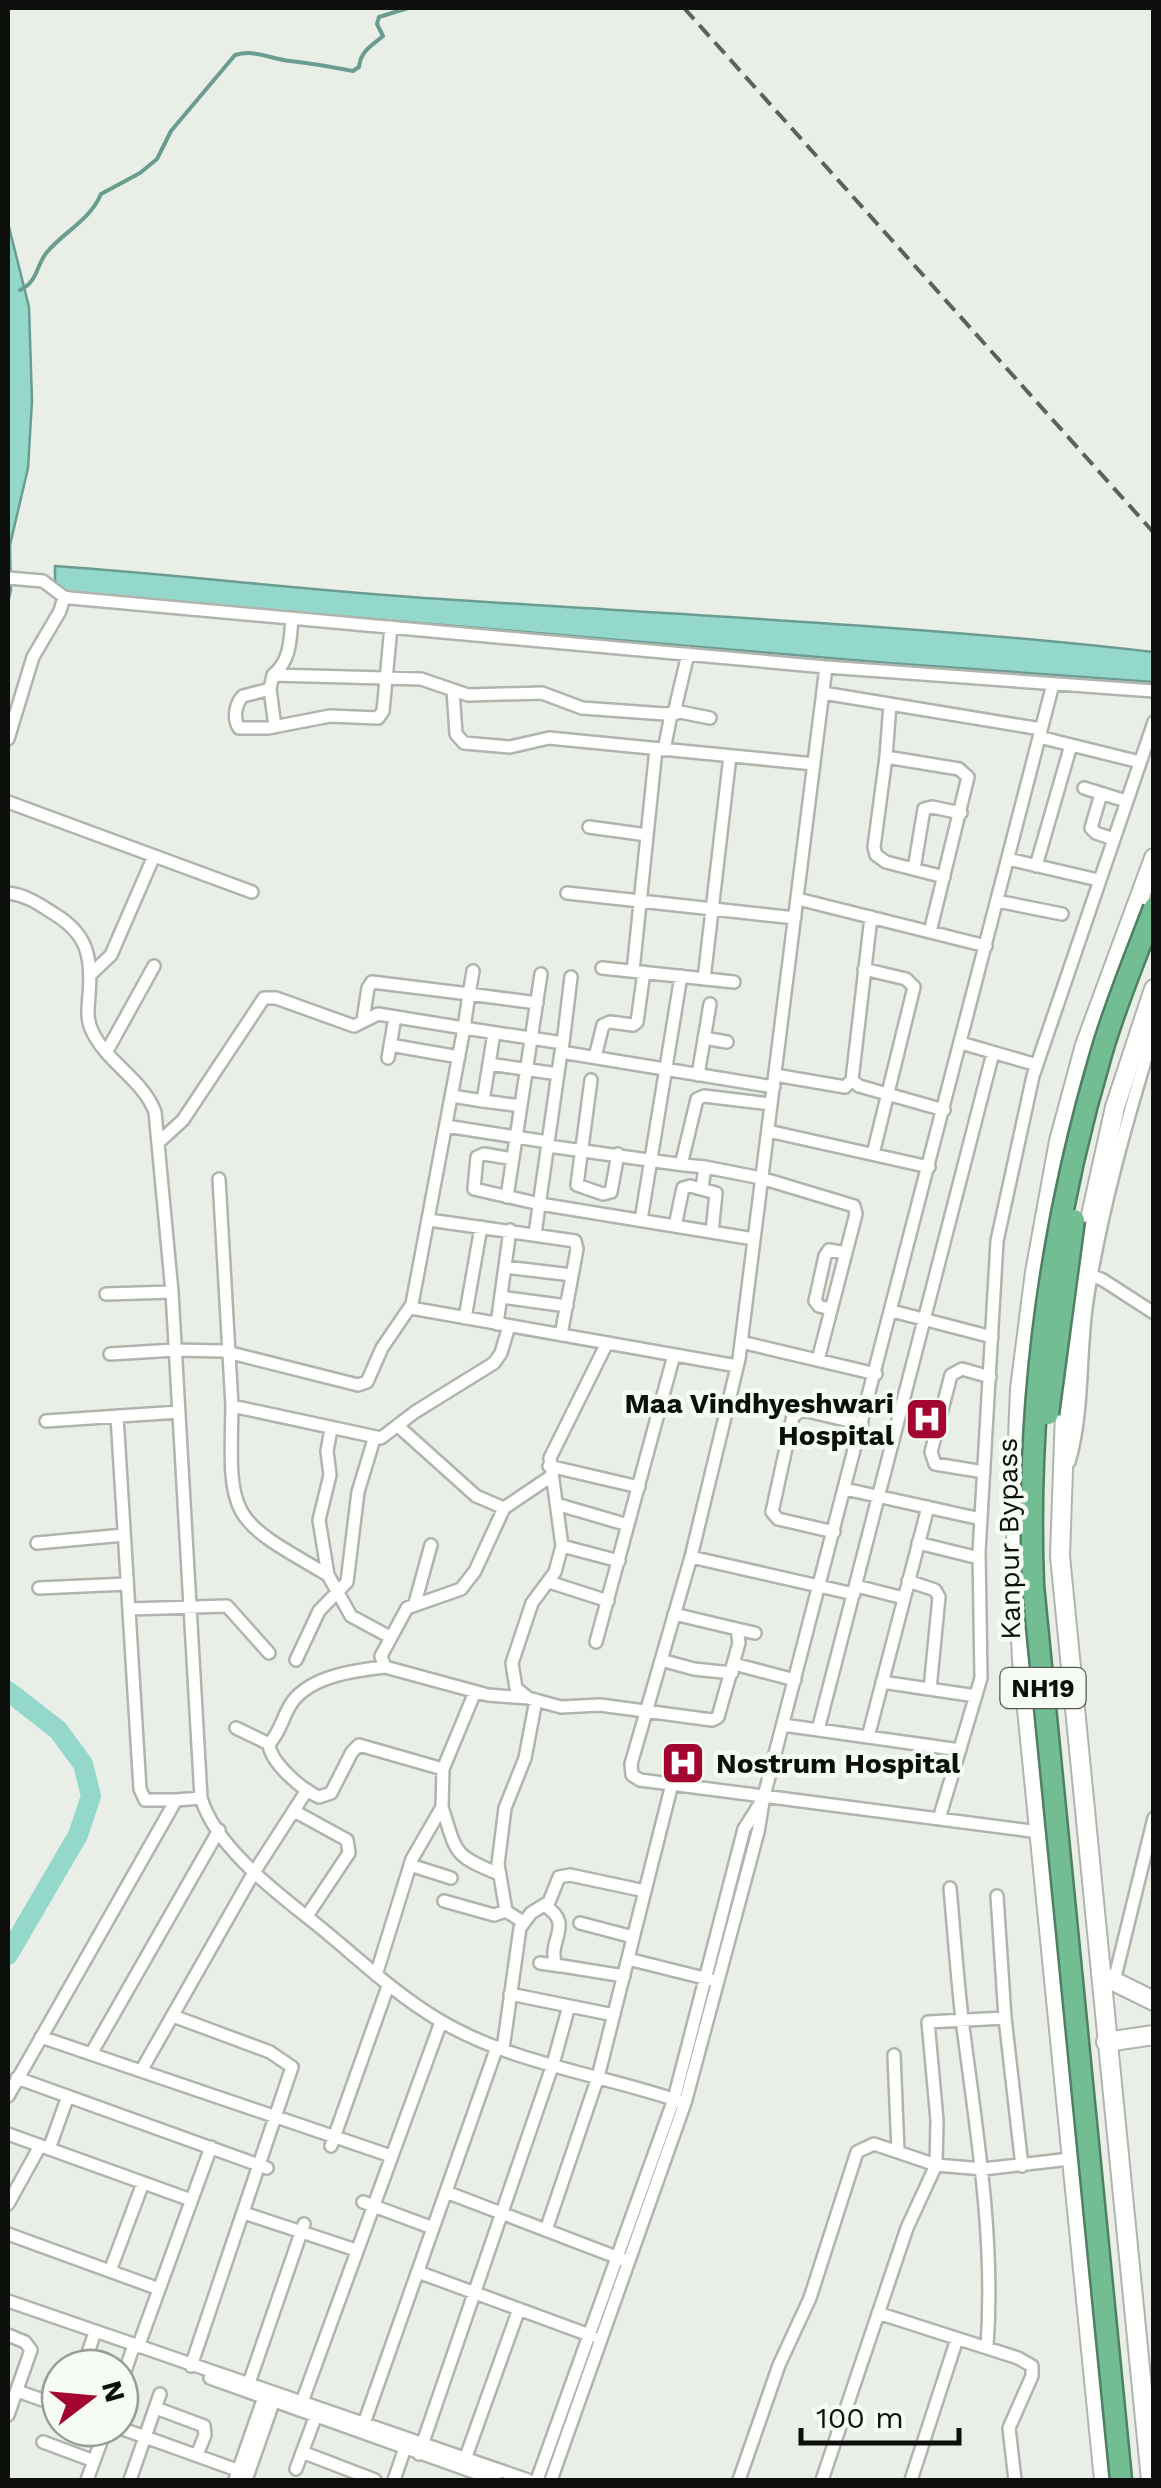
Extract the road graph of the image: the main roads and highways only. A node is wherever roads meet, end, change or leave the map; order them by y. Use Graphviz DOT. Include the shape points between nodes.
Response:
graph roads {
  1 [pos="1154,858"];
  2 [pos="1154,908"];
  3 [pos="1154,945"];
  4 [pos="1154,988"];
  5 [pos="1108,1978"];
  6 [pos="1148,1998"];
  7 [pos="1154,2035"];
  8 [pos="1106,2042"];
  9 [pos="1145,2425"];
  10 [pos="1098,2429"];
  11 [pos="1104,2480"];
  12 [pos="1121,2480"];
  13 [pos="1135,2480"];
  14 [pos="1151,2480"];
  1 -- 10 [label="main road" via="1059,1141 1022,1373 1014,1514 1038,1832"];
  2 -- 12 [label="highway, Kanpur Bypass / NH19, bridge" via="1076,1144 1035,1386 1030,1508"];
  3 -- 13 [label="highway, Kanpur Bypass / NH19, bridge" via="1087,1145 1048,1393 1044,1512 1046,1587"];
  4 -- 5 [label="main road" via="1115,1107 1086,1238 1061,1481 1060,1556"];
  5 -- 6 [label="main road"];
  5 -- 8 [label="main road"];
  7 -- 8 [label="main road"];
  8 -- 9 [label="main road"];
  9 -- 10 [label="main road"];
  9 -- 14 [label="main road"];
  10 -- 11 [label="main road"];
}
